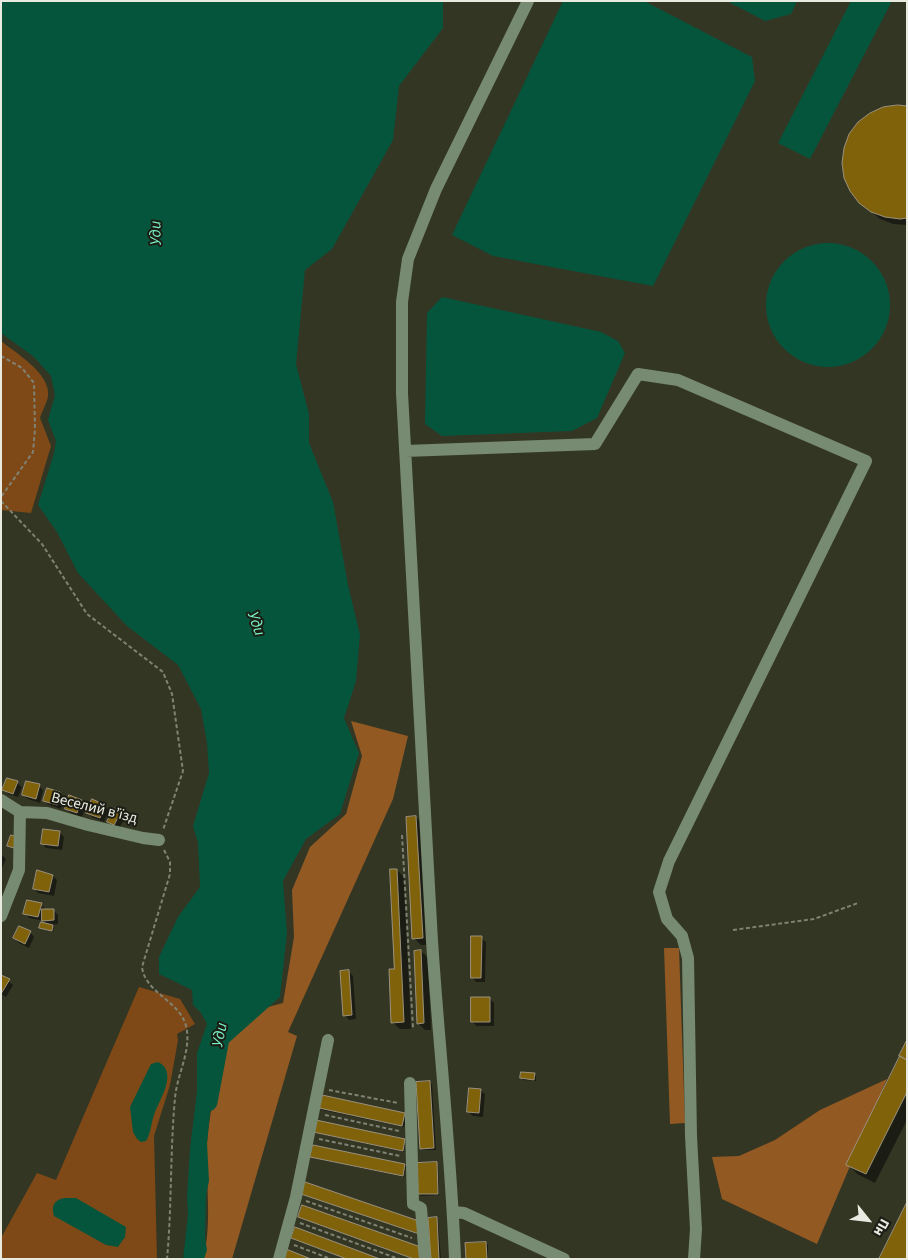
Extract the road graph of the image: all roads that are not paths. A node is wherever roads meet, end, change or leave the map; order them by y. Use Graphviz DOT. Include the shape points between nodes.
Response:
graph roads {
  1 [pos="528,1"];
  2 [pos="405,451"];
  3 [pos="1,800"];
  4 [pos="20,812"];
  5 [pos="160,840"];
  6 [pos="1,916"];
  7 [pos="328,1040"];
  8 [pos="410,1083"];
  9 [pos="454,1212"];
  10 [pos="279,1259"];
  11 [pos="425,1259"];
  12 [pos="456,1259"];
  13 [pos="564,1259"];
  14 [pos="694,1259"];
  1 -- 2 [label="street" via="436,189 408,259 402,302"];
  2 -- 9 [label="street" via="433,948"];
  2 -- 14 [label="street" via="595,444 638,374 678,380 866,461 669,861 659,892 667,919 682,936 688,958 696,1229"];
  3 -- 4 [label="street"];
  4 -- 5 [label="street, Веселий в’їзд" via="47,813"];
  4 -- 6 [label="street" via="20,870"];
  7 -- 10 [label="street" via="296,1198"];
  8 -- 11 [label="street" via="413,1204 422,1208"];
  9 -- 12 [label="street"];
  9 -- 13 [label="street"];
}
